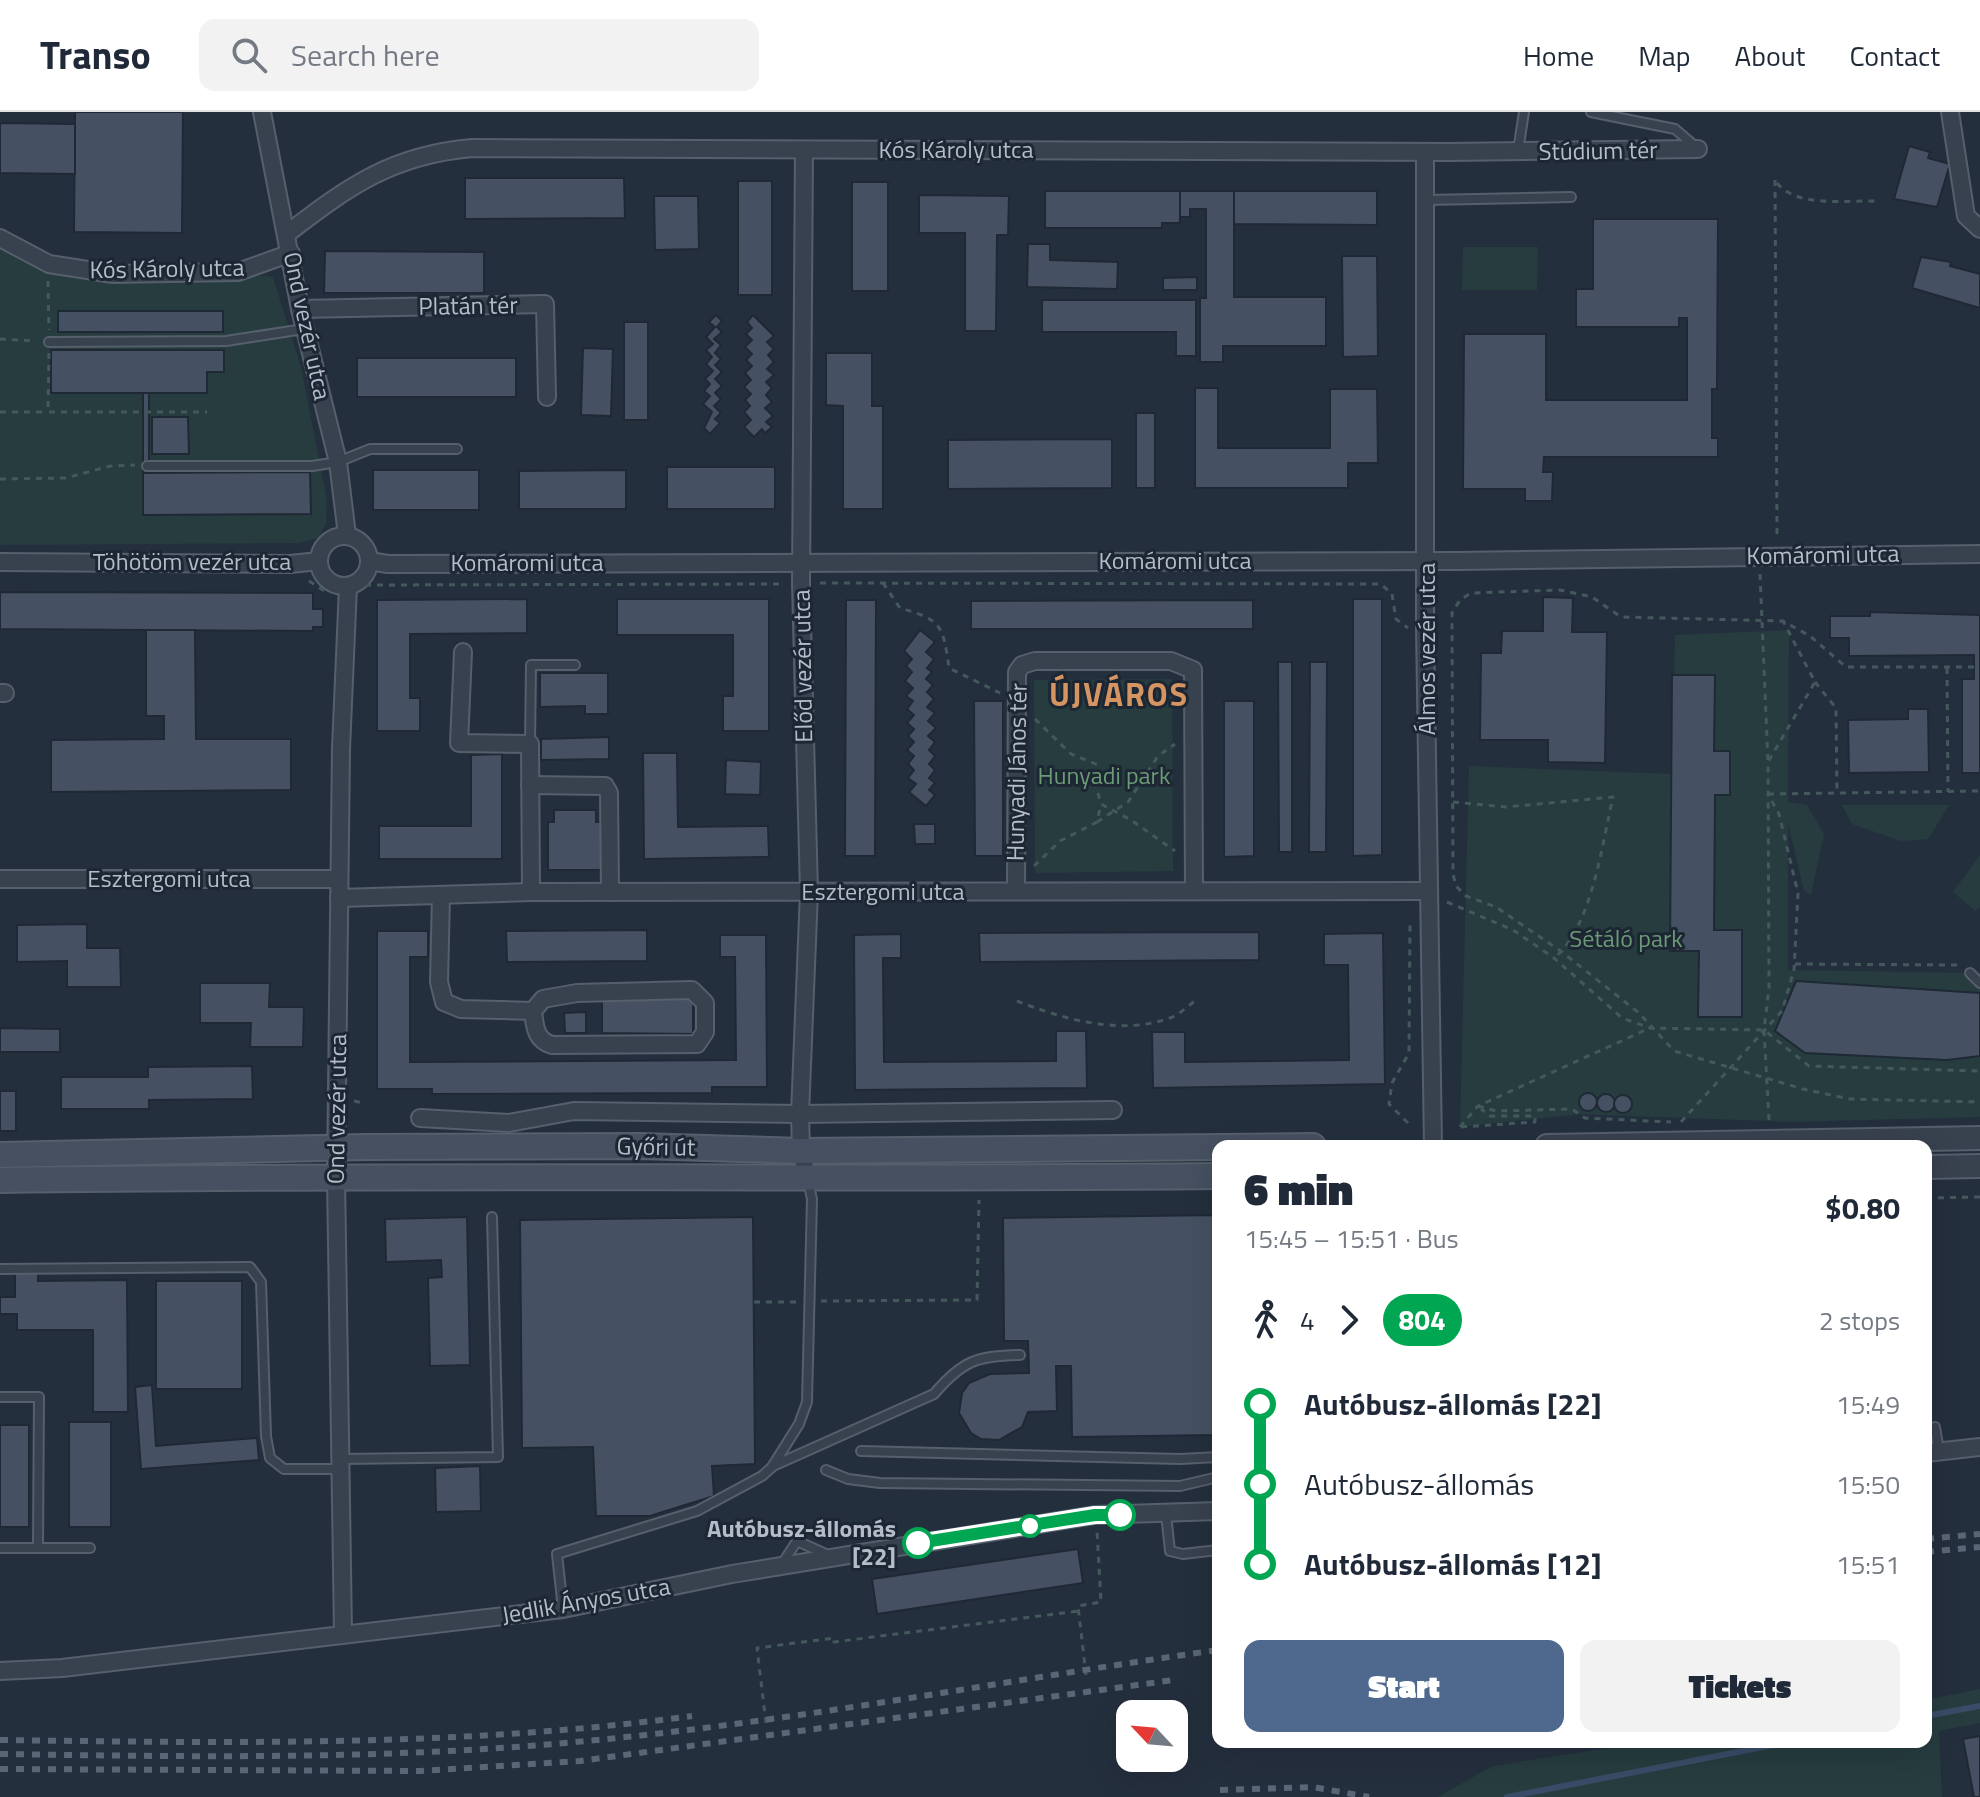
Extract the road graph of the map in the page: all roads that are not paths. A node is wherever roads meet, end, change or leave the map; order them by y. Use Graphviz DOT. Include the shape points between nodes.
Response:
graph roads {
  1 [pos="1524,112"];
  2 [pos="1591,112"];
  3 [pos="1950,112"];
  4 [pos="262,114"];
  5 [pos="1500,144"];
  6 [pos="1698,149"];
  7 [pos="804,150"];
  8 [pos="1425,152"];
  9 [pos="1518,152"];
  10 [pos="1571,197"];
  11 [pos="1426,200"];
  12 [pos="1980,229"];
  13 [pos="288,233"];
  14 [pos="0,238"];
  15 [pos="291,253"];
  16 [pos="300,309"];
  17 [pos="304,329"];
  18 [pos="49,342"];
  19 [pos="547,397"];
  20 [pos="457,449"];
  21 [pos="338,462"];
  22 [pos="147,466"];
  23 [pos="347,535"];
  24 [pos="1980,554"];
  25 [pos="802,560"];
  26 [pos="319,561"];
  27 [pos="369,561"];
  28 [pos="1427,561"];
  29 [pos="0,562"];
  30 [pos="348,586"];
  31 [pos="463,652"];
  32 [pos="575,665"];
  33 [pos="530,744"];
  34 [pos="530,785"];
  35 [pos="0,879"];
  36 [pos="339,879"];
  37 [pos="1016,886"];
  38 [pos="1194,891"];
  39 [pos="531,892"];
  40 [pos="610,892"];
  41 [pos="809,892"];
  42 [pos="441,895"];
  43 [pos="1434,895"];
  44 [pos="339,898"];
  45 [pos="1967,969"];
  46 [pos="1980,983"];
  47 [pos="533,1011"];
  48 [pos="1113,1110"];
  49 [pos="800,1114"];
  50 [pos="420,1118"];
  51 [pos="1980,1138"];
  52 [pos="1433,1140"];
  53 [pos="1872,1140"];
  54 [pos="1212,1145"];
  55 [pos="337,1148"];
  56 [pos="801,1151"];
  57 [pos="0,1155"];
  58 [pos="1980,1166"];
  59 [pos="1932,1167"];
  60 [pos="1212,1176"];
  61 [pos="336,1177"];
  62 [pos="0,1180"];
  63 [pos="808,1180"];
  64 [pos="492,1217"];
  65 [pos="0,1269"];
  66 [pos="1020,1355"];
  67 [pos="0,1397"];
  68 [pos="1935,1427"];
  69 [pos="1980,1447"];
  70 [pos="861,1451"];
  71 [pos="1932,1452"];
  72 [pos="1212,1457"];
  73 [pos="340,1464"];
  74 [pos="772,1467"];
  75 [pos="826,1470"];
  76 [pos="1212,1478"];
  77 [pos="1212,1511"];
  78 [pos="1166,1514"];
  79 [pos="38,1547"];
  80 [pos="0,1548"];
  81 [pos="90,1548"];
  82 [pos="1212,1551"];
  83 [pos="838,1558"];
  84 [pos="781,1565"];
  85 [pos="563,1609"];
  86 [pos="343,1633"];
  87 [pos="0,1671"];
  1 -- 9 [label="lane"];
  2 -- 6 [label="lane" via="1675,129"];
  3 -- 12 [label="street" via="1966,216"];
  4 -- 13 [label="street, Ond vezér utca"];
  5 -- 8 [label="street, Kós Károly utca"];
  5 -- 9 [label="street, Stúdium tér"];
  6 -- 9 [label="street, Stúdium tér"];
  7 -- 8 [label="street, Kós Károly utca"];
  7 -- 13 [label="street, Kós Károly utca" via="483,147 414,156 355,183"];
  7 -- 25 [label="street, Előd vezér utca"];
  8 -- 11 [label="street, Álmos vezér utca"];
  10 -- 11 [label="lane"];
  11 -- 28 [label="street, Álmos vezér utca"];
  13 -- 15 [label="street, Ond vezér utca"];
  14 -- 15 [label="street, Kós Károly utca" via="44,262 113,274 238,272"];
  15 -- 16 [label="street, Ond vezér utca"];
  16 -- 17 [label="street, Ond vezér utca"];
  16 -- 19 [label="street, Platán tér" via="545,304"];
  17 -- 18 [label="lane" via="226,341"];
  17 -- 21 [label="street, Ond vezér utca"];
  20 -- 21 [label="lane" via="370,449"];
  21 -- 22 [label="lane"];
  21 -- 23 [label="street, Ond vezér utca"];
  23 -- 26 [label="street" via="324,544"];
  23 -- 27 [label="street" via="363,544"];
  24 -- 28 [label="street, Komáromi utca"];
  25 -- 27 [label="street, Komáromi utca"];
  25 -- 28 [label="street, Komáromi utca"];
  25 -- 41 [label="street, Előd vezér utca"];
  26 -- 29 [label="street, Töhötöm vezér utca"];
  26 -- 30 [label="street" via="331,583"];
  27 -- 30 [label="street" via="363,577"];
  28 -- 43 [label="street, Álmos vezér utca"];
  30 -- 36 [label="street, Ond vezér utca"];
  31 -- 33 [label="street" via="459,743"];
  32 -- 33 [label="lane" via="531,665"];
  33 -- 34 [label="street"];
  34 -- 39 [label="street"];
  34 -- 40 [label="street" via="605,786"];
  35 -- 36 [label="street, Esztergomi utca"];
  36 -- 44 [label="street, Ond vezér utca"];
  37 -- 38 [label="street, Esztergomi utca"];
  37 -- 38 [label="street, Hunyadi János tér" via="1017,672 1035,661 1171,661 1193,670"];
  37 -- 41 [label="street, Esztergomi utca"];
  38 -- 43 [label="street, Esztergomi utca"];
  39 -- 40 [label="street, Esztergomi utca"];
  39 -- 42 [label="street, Esztergomi utca"];
  40 -- 41 [label="street, Esztergomi utca"];
  41 -- 49 [label="street, Előd vezér utca"];
  42 -- 44 [label="street, Esztergomi utca"];
  42 -- 47 [label="street" via="439,982 444,1002 461,1009"];
  43 -- 52 [label="street, Álmos vezér utca"];
  44 -- 55 [label="street, Ond vezér utca"];
  45 -- 46 [label="lane"];
  47 -- 47 [label="street" via="543,999 577,993 692,990 705,1003 705,1032 697,1044 688,1045 552,1045 539,1037"];
  48 -- 49 [label="street, Győri út"];
  49 -- 50 [label="street, Győri út" via="574,1111 509,1123"];
  49 -- 56 [label="street, Előd vezér utca"];
  51 -- 53 [label="street"];
  54 -- 56 [label="main road, Győri út"];
  55 -- 56 [label="main road, Győri út"];
  55 -- 57 [label="main road, Győri út"];
  55 -- 61 [label="street, Ond vezér utca"];
  56 -- 63 [label="street, Előd vezér utca"];
  58 -- 59 [label="street"];
  60 -- 63 [label="main road, Győri út"];
  61 -- 62 [label="main road, Győri út"];
  61 -- 63 [label="main road, Győri út"];
  61 -- 73 [label="street, Ond vezér utca"];
  63 -- 74 [label="lane" via="812,1199 807,1402"];
  64 -- 73 [label="lane" via="498,1457"];
  65 -- 73 [label="lane" via="250,1267 261,1282 270,1458 284,1469"];
  66 -- 74 [label="lane" via="981,1356 934,1394"];
  67 -- 79 [label="lane" via="39,1397"];
  68 -- 71 [label="lane"];
  69 -- 71 [label="street"];
  70 -- 72 [label="lane"];
  73 -- 86 [label="street, Ond vezér utca"];
  74 -- 85 [label="lane" via="697,1511 557,1554"];
  75 -- 76 [label="lane" via="848,1479 910,1484 1180,1486"];
  77 -- 78 [label="street, Jedlik Ányos utca"];
  78 -- 82 [label="lane" via="1170,1551"];
  78 -- 83 [label="street, Jedlik Ányos utca" via="1095,1515"];
  79 -- 80 [label="lane"];
  79 -- 81 [label="lane"];
  83 -- 84 [label="street, Jedlik Ányos utca"];
  83 -- 84 [label="lane" via="797,1541"];
  84 -- 85 [label="street, Jedlik Ányos utca"];
  85 -- 86 [label="street, Jedlik Ányos utca"];
  86 -- 87 [label="street, Jedlik Ányos utca"];
}
